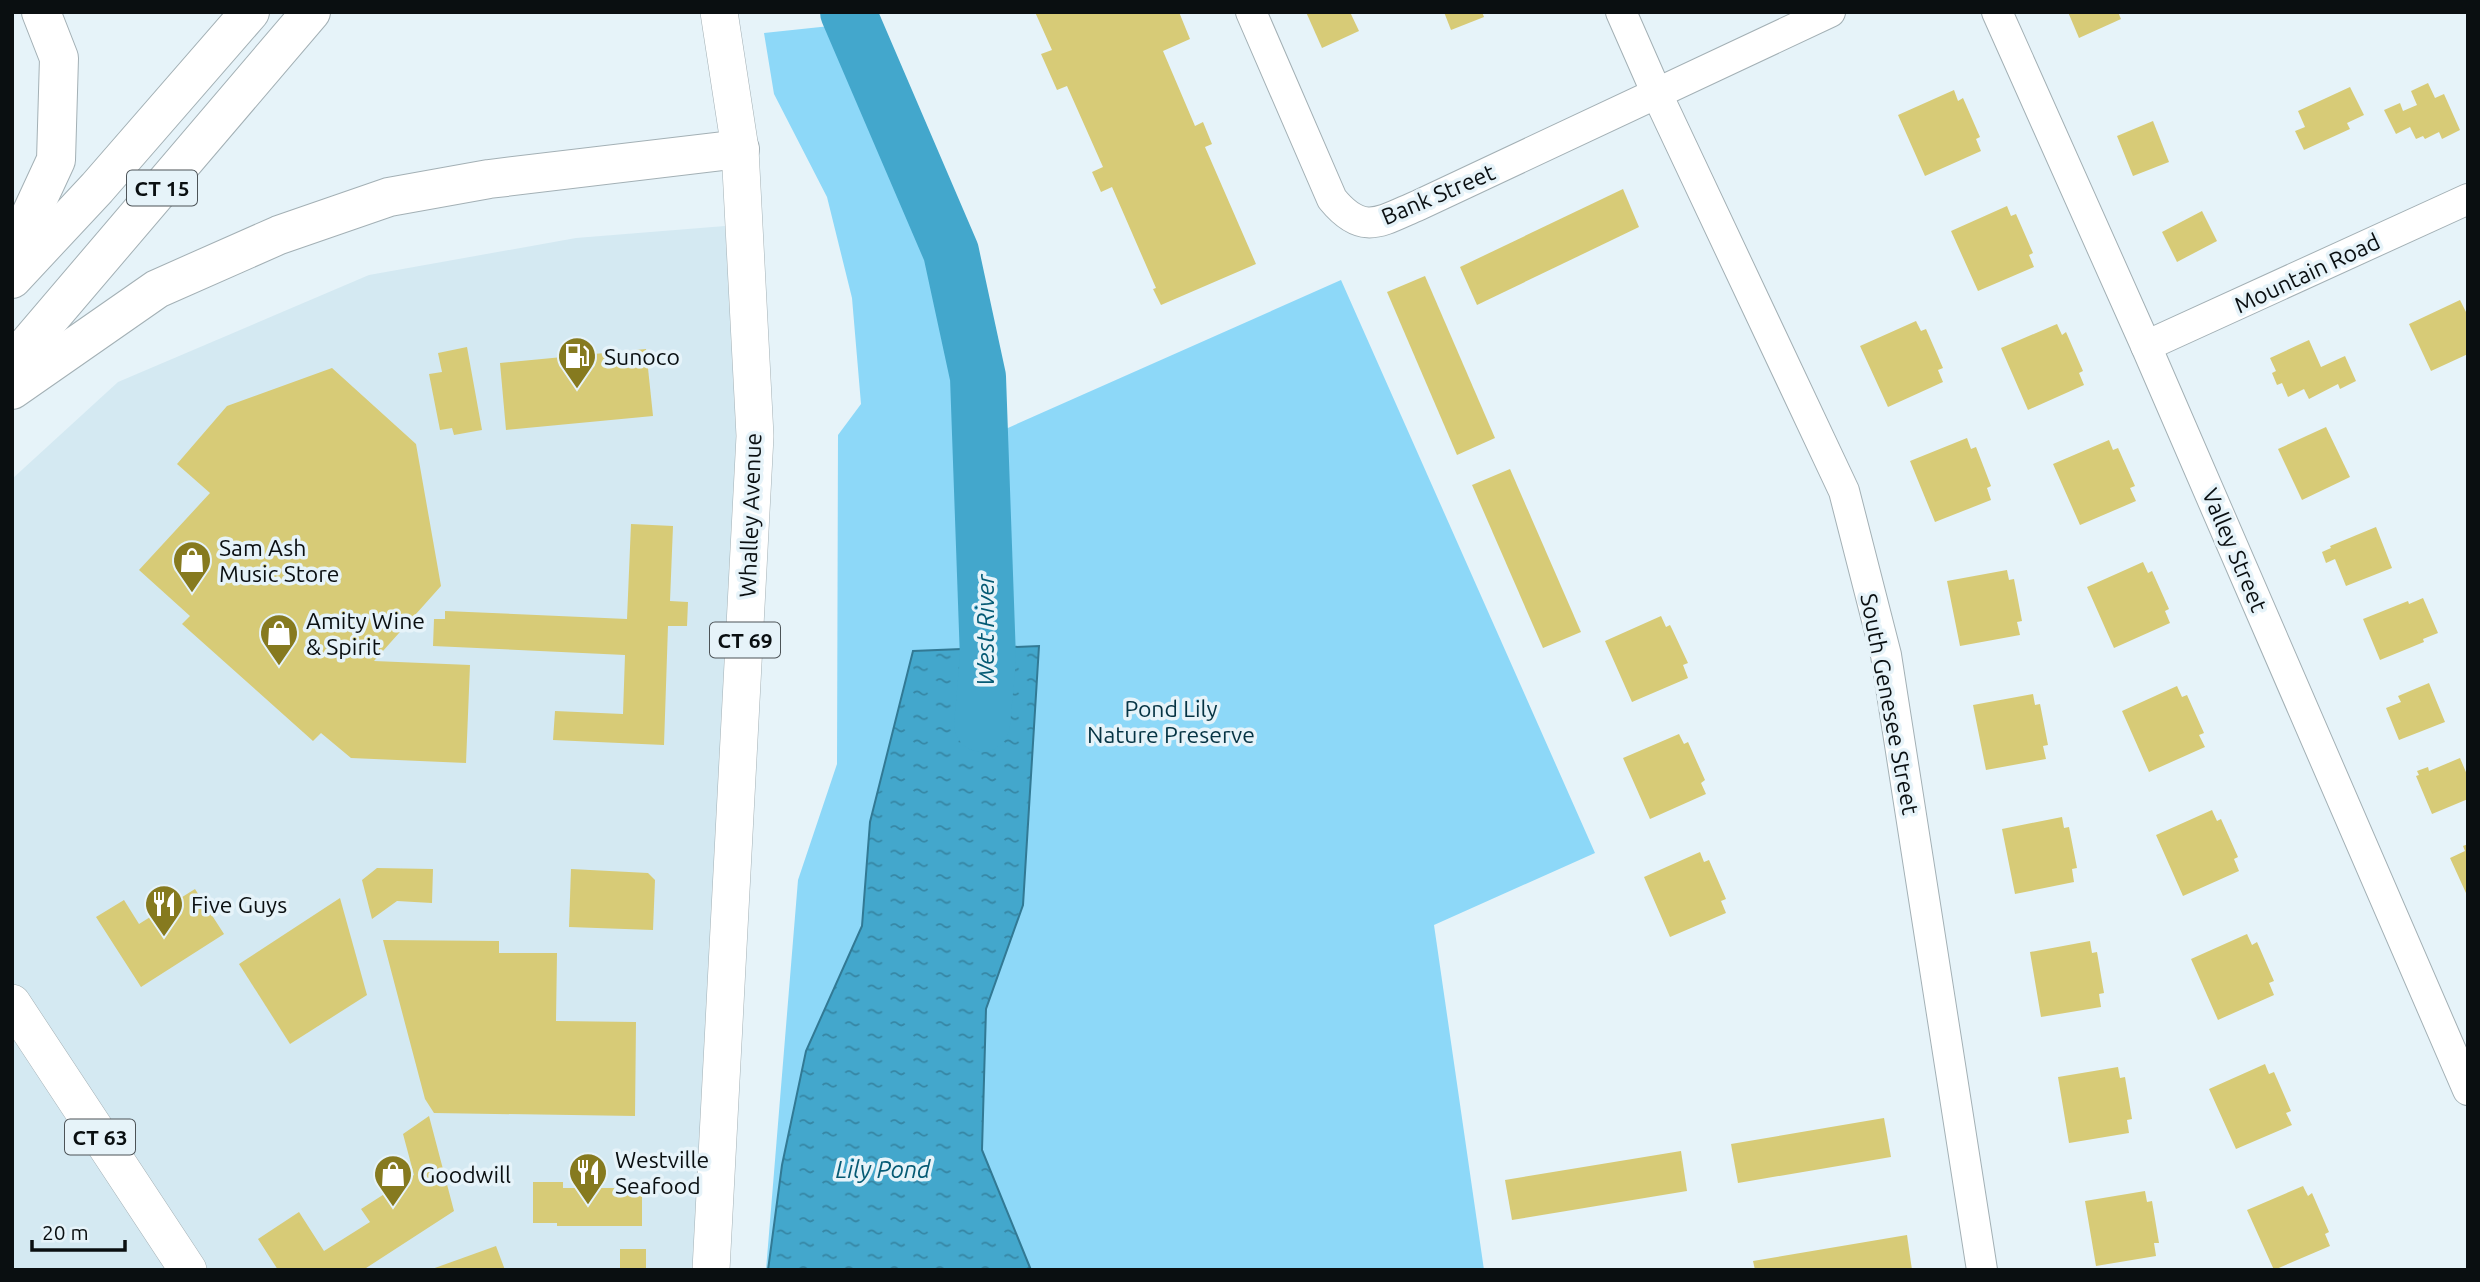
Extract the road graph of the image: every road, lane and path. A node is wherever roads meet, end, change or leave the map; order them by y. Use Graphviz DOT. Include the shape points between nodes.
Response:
graph roads {
  1 [pos="41,12"];
  2 [pos="250,12"];
  3 [pos="311,12"];
  4 [pos="719,12"];
  5 [pos="1251,12"];
  6 [pos="1621,12"];
  7 [pos="1830,12"];
  8 [pos="1997,12"];
  9 [pos="1657,94"];
  10 [pos="740,149"];
  11 [pos="2468,200"];
  12 [pos="12,255"];
  13 [pos="12,279"];
  14 [pos="2147,346"];
  15 [pos="12,363"];
  16 [pos="12,390"];
  17 [pos="12,1003"];
  18 [pos="2468,1090"];
  19 [pos="188,1270"];
  20 [pos="711,1270"];
  21 [pos="1982,1270"];
  1 -- 12 [label="highway" via="59,58 56,160"];
  2 -- 13 [label="highway, CT 15"];
  3 -- 15 [label="highway, CT 15"];
  4 -- 10 [label="main road, Whalley Avenue / CT 69"];
  5 -- 9 [label="street, Bank Street" via="1332,199 1346,216 1365,223 1419,205"];
  6 -- 9 [label="street, South Genesee Street"];
  7 -- 9 [label="street, Bank Street"];
  8 -- 14 [label="street, Valley Street"];
  9 -- 21 [label="street, South Genesee Street" via="1844,491 1886,655"];
  10 -- 16 [label="highway" via="489,179 389,197 279,235 157,289"];
  10 -- 20 [label="main road, Whalley Avenue / CT 69" via="755,436"];
  11 -- 14 [label="street, Mountain Road"];
  14 -- 18 [label="street, Valley Street"];
  17 -- 19 [label="main road, CT 63"];
}
